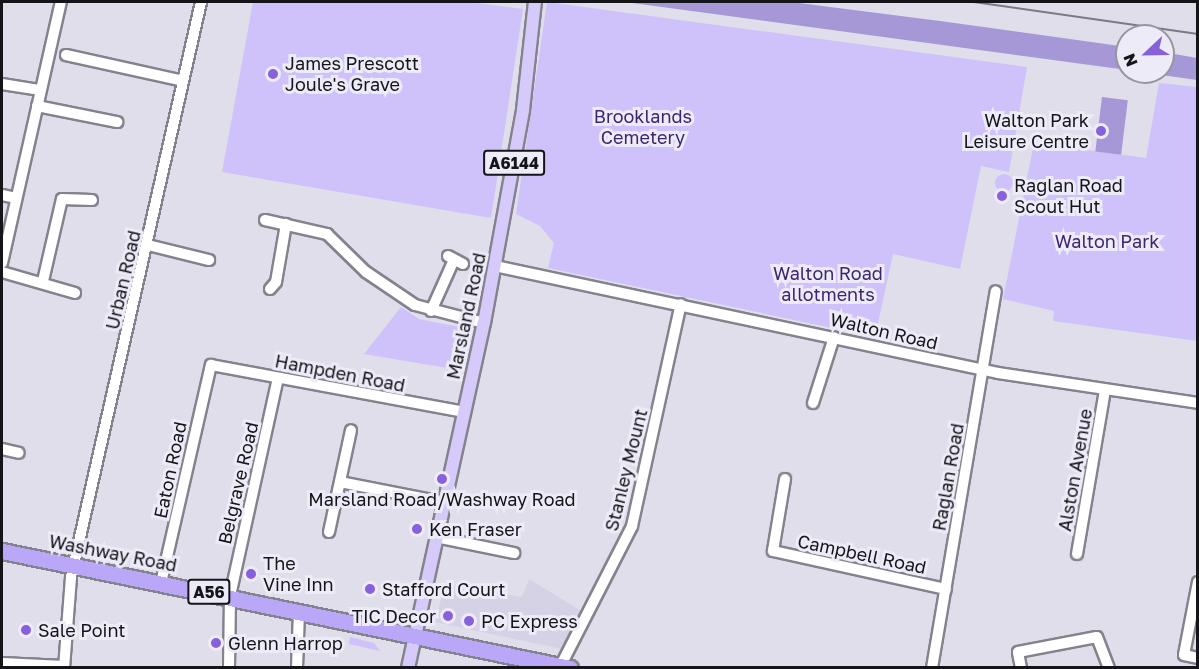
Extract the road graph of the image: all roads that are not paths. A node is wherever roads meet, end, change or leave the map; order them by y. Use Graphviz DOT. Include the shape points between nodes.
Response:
graph roads {
  1 [pos="61,2"];
  2 [pos="201,2"];
  3 [pos="536,2"];
  4 [pos="66,55"];
  5 [pos="183,81"];
  6 [pos="2,84"];
  7 [pos="41,90"];
  8 [pos="37,106"];
  9 [pos="117,122"];
  10 [pos="2,195"];
  11 [pos="16,198"];
  12 [pos="92,200"];
  13 [pos="265,220"];
  14 [pos="286,224"];
  15 [pos="148,245"];
  16 [pos="209,260"];
  17 [pos="455,261"];
  18 [pos="2,262"];
  19 [pos="495,266"];
  20 [pos="2,272"];
  21 [pos="43,281"];
  22 [pos="277,285"];
  23 [pos="996,291"];
  24 [pos="75,293"];
  25 [pos="681,304"];
  26 [pos="430,311"];
  27 [pos="484,323"];
  28 [pos="834,337"];
  29 [pos="211,365"];
  30 [pos="983,369"];
  31 [pos="278,378"];
  32 [pos="1105,391"];
  33 [pos="813,402"];
  34 [pos="1197,403"];
  35 [pos="464,412"];
  36 [pos="351,430"];
  37 [pos="2,449"];
  38 [pos="19,453"];
  39 [pos="785,479"];
  40 [pos="340,482"];
  41 [pos="444,502"];
  42 [pos="329,532"];
  43 [pos="436,537"];
  44 [pos="2,551"];
  45 [pos="514,553"];
  46 [pos="1077,554"];
  47 [pos="73,565"];
  48 [pos="161,582"];
  49 [pos="1197,582"];
  50 [pos="946,589"];
  51 [pos="230,596"];
  52 [pos="299,610"];
  53 [pos="416,634"];
  54 [pos="1197,658"];
  55 [pos="2,663"];
  56 [pos="566,666"];
  57 [pos="64,667"];
  58 [pos="229,668"];
  59 [pos="297,668"];
  60 [pos="408,668"];
  61 [pos="932,668"];
  62 [pos="1021,668"];
  63 [pos="1109,668"];
  1 -- 7 [label="street"];
  2 -- 5 [label="street, Urban Road"];
  3 -- 19 [label="main road, Marsland Road / A6144"];
  4 -- 5 [label="street"];
  5 -- 15 [label="street, Urban Road"];
  6 -- 7 [label="street"];
  7 -- 8 [label="street"];
  8 -- 9 [label="street"];
  8 -- 11 [label="street"];
  10 -- 11 [label="street"];
  11 -- 18 [label="street"];
  12 -- 21 [label="street" via="63,199"];
  13 -- 14 [label="street"];
  14 -- 22 [label="street"];
  14 -- 26 [label="street" via="335,238 366,272"];
  15 -- 16 [label="street" via="193,260"];
  15 -- 47 [label="street, Urban Road"];
  17 -- 26 [label="street"];
  19 -- 25 [label="street, Walton Road"];
  19 -- 27 [label="main road, Marsland Road / A6144"];
  20 -- 21 [label="street"];
  21 -- 24 [label="street"];
  23 -- 30 [label="street, Raglan Road"];
  25 -- 28 [label="street, Walton Road"];
  25 -- 56 [label="street, Stanley Mount" via="632,526"];
  26 -- 27 [label="street"];
  27 -- 35 [label="main road, Marsland Road / A6144"];
  28 -- 30 [label="street, Walton Road"];
  28 -- 33 [label="street"];
  29 -- 31 [label="street, Hampden Road"];
  29 -- 48 [label="street, Eaton Road"];
  30 -- 32 [label="street, Walton Road"];
  30 -- 50 [label="street, Raglan Road"];
  31 -- 35 [label="street, Hampden Road"];
  31 -- 51 [label="street, Belgrave Road"];
  32 -- 34 [label="street, Walton Road"];
  32 -- 46 [label="street, Alston Avenue"];
  35 -- 41 [label="main road, Marsland Road / A6144"];
  36 -- 40 [label="street"];
  37 -- 38 [label="street"];
  39 -- 50 [label="street, Campbell Road" via="773,551"];
  40 -- 41 [label="street"];
  40 -- 42 [label="street"];
  41 -- 43 [label="main road, Marsland Road / A6144"];
  43 -- 45 [label="street"];
  43 -- 53 [label="main road, Marsland Road / A6144"];
  44 -- 47 [label="highway, Washway Road / A56"];
  47 -- 48 [label="highway, Washway Road / A56"];
  47 -- 57 [label="street, Urban Road"];
  48 -- 51 [label="highway, Washway Road / A56"];
  49 -- 54 [label="street" via="1184,655"];
  50 -- 61 [label="street, Raglan Road"];
  51 -- 52 [label="highway, Washway Road / A56"];
  51 -- 58 [label="street, Belgrave Road"];
  52 -- 53 [label="highway, Washway Road / A56"];
  52 -- 59 [label="street"];
  53 -- 56 [label="highway, Washway Road / A56"];
  53 -- 60 [label="main road, A6144"];
  55 -- 57 [label="street"];
  62 -- 63 [label="street" via="1018,652 1097,637"];
}
